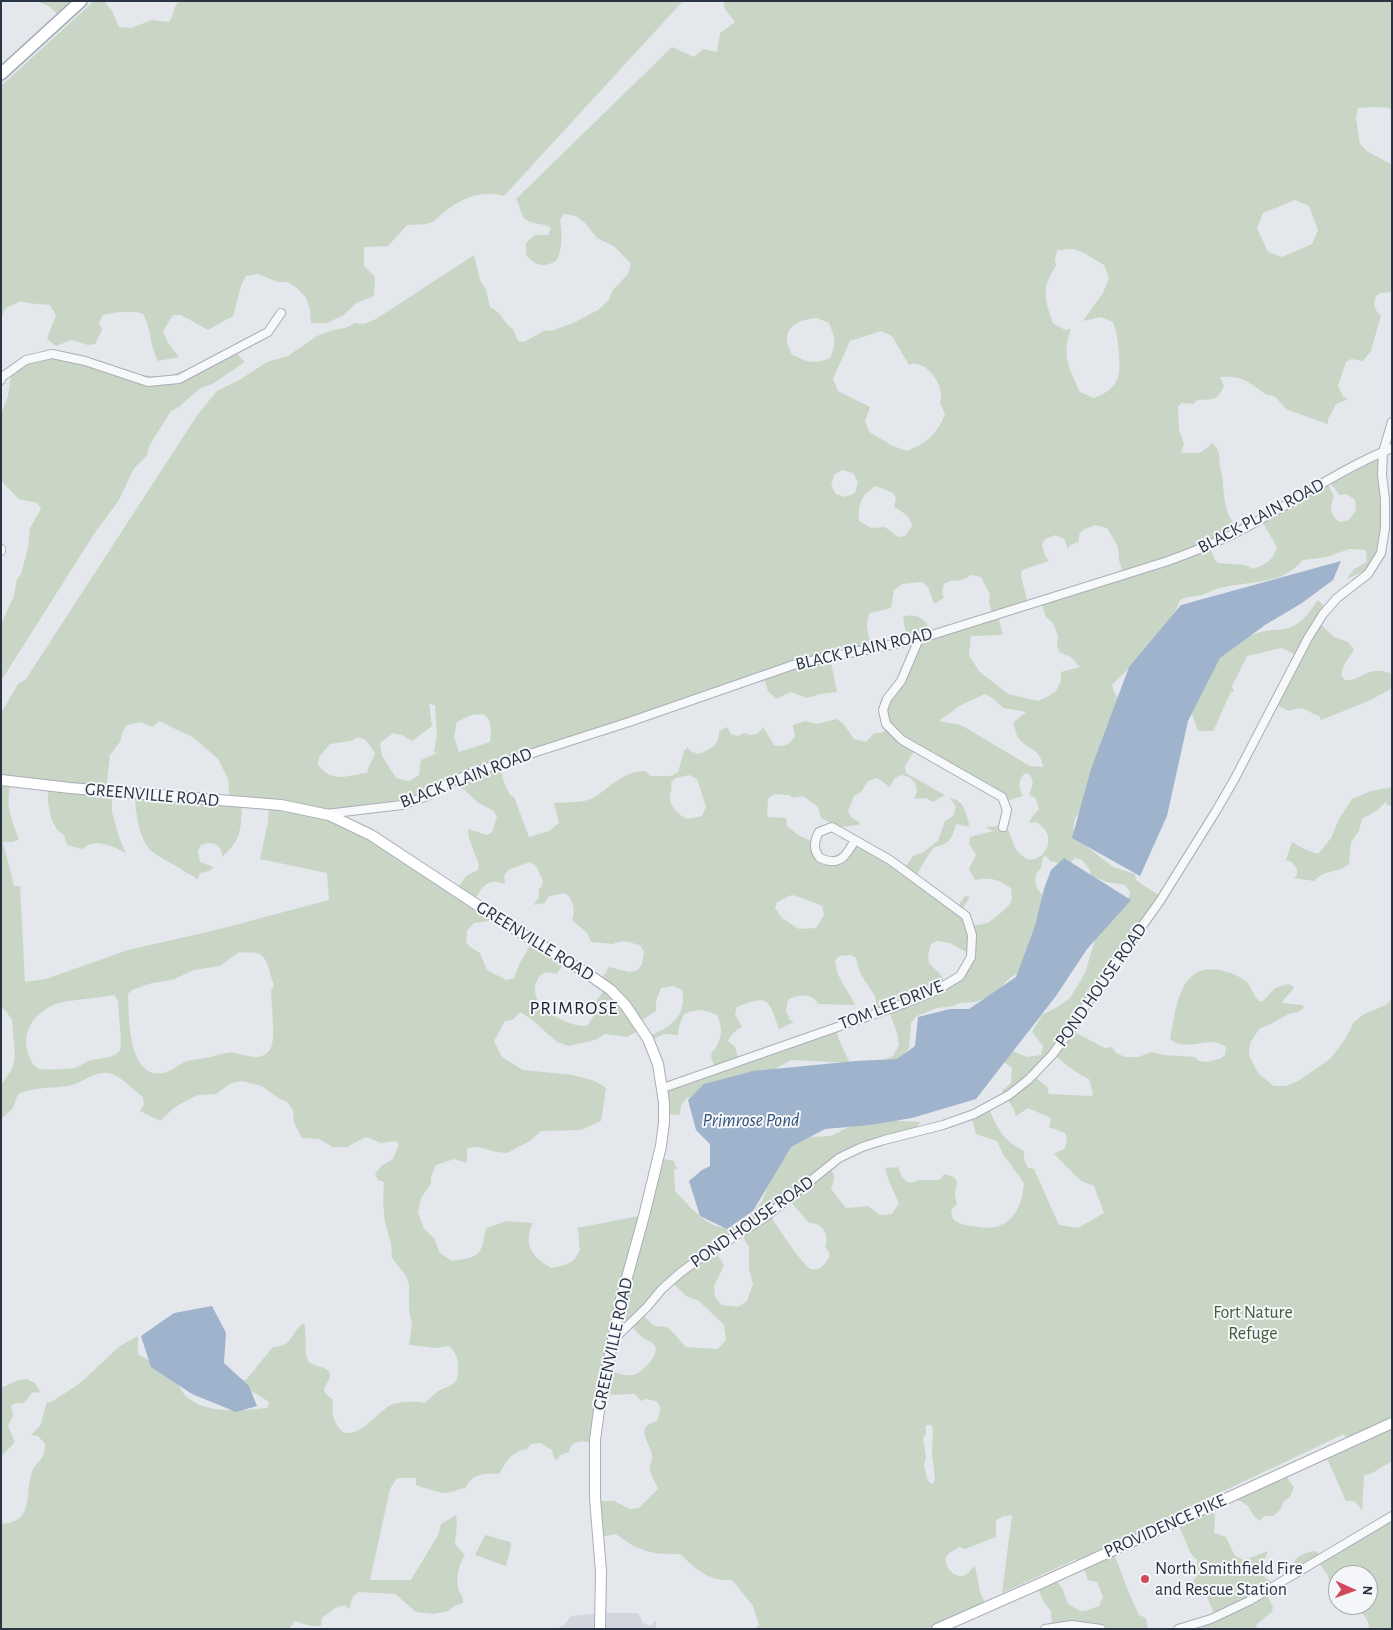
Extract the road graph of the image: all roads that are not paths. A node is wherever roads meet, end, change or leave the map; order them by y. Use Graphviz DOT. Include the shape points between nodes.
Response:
graph roads {
  1 [pos="81,1"];
  2 [pos="1,74"];
  3 [pos="281,313"];
  4 [pos="1,380"];
  5 [pos="1392,422"];
  6 [pos="1392,448"];
  7 [pos="1383,452"];
  8 [pos="919,639"];
  9 [pos="1,780"];
  10 [pos="325,814"];
  11 [pos="1003,827"];
  12 [pos="855,840"];
  13 [pos="663,1088"];
  14 [pos="612,1341"];
  15 [pos="1392,1423"];
  16 [pos="1392,1516"];
  17 [pos="600,1629"];
  18 [pos="937,1629"];
  19 [pos="1044,1629"];
  20 [pos="1101,1629"];
  21 [pos="1178,1629"];
  1 -- 2 [label="main road"];
  3 -- 4 [label="street" via="268,332 179,378 148,382 52,354 26,360"];
  5 -- 7 [label="street, POND HOUSE ROAD"];
  6 -- 7 [label="street, BLACK PLAIN ROAD"];
  7 -- 8 [label="street, BLACK PLAIN ROAD" via="1237,533 1193,552"];
  7 -- 14 [label="street, POND HOUSE ROAD" via="1385,528 1381,553 1368,574 1323,614 1216,811 1160,901 1052,1055 1009,1095 974,1114 862,1147 839,1158 764,1218 680,1274"];
  8 -- 10 [label="street, BLACK PLAIN ROAD" via="796,664 477,771 402,805"];
  8 -- 11 [label="street" via="901,681 887,699 883,710 886,724 902,740 1002,797 1006,810"];
  9 -- 10 [label="main road, GREENVILLE ROAD" via="281,806"];
  10 -- 13 [label="main road, GREENVILLE ROAD" via="371,835 611,990 648,1039"];
  12 -- 12 [label="street, TOM LEE DRIVE" via="832,827 819,832 815,848 820,858 837,862 846,855"];
  12 -- 13 [label="street, TOM LEE DRIVE" via="890,860 966,916 972,935 971,956 960,976 936,991 906,1003"];
  13 -- 14 [label="main road, GREENVILLE ROAD" via="661,1146"];
  14 -- 17 [label="main road, GREENVILLE ROAD" via="595,1440 595,1498 601,1572"];
  15 -- 18 [label="main road, PROVIDENCE PIKE"];
  16 -- 21 [label="street" via="1249,1601 1211,1619"];
  19 -- 20 [label="street" via="1072,1625"];
}
